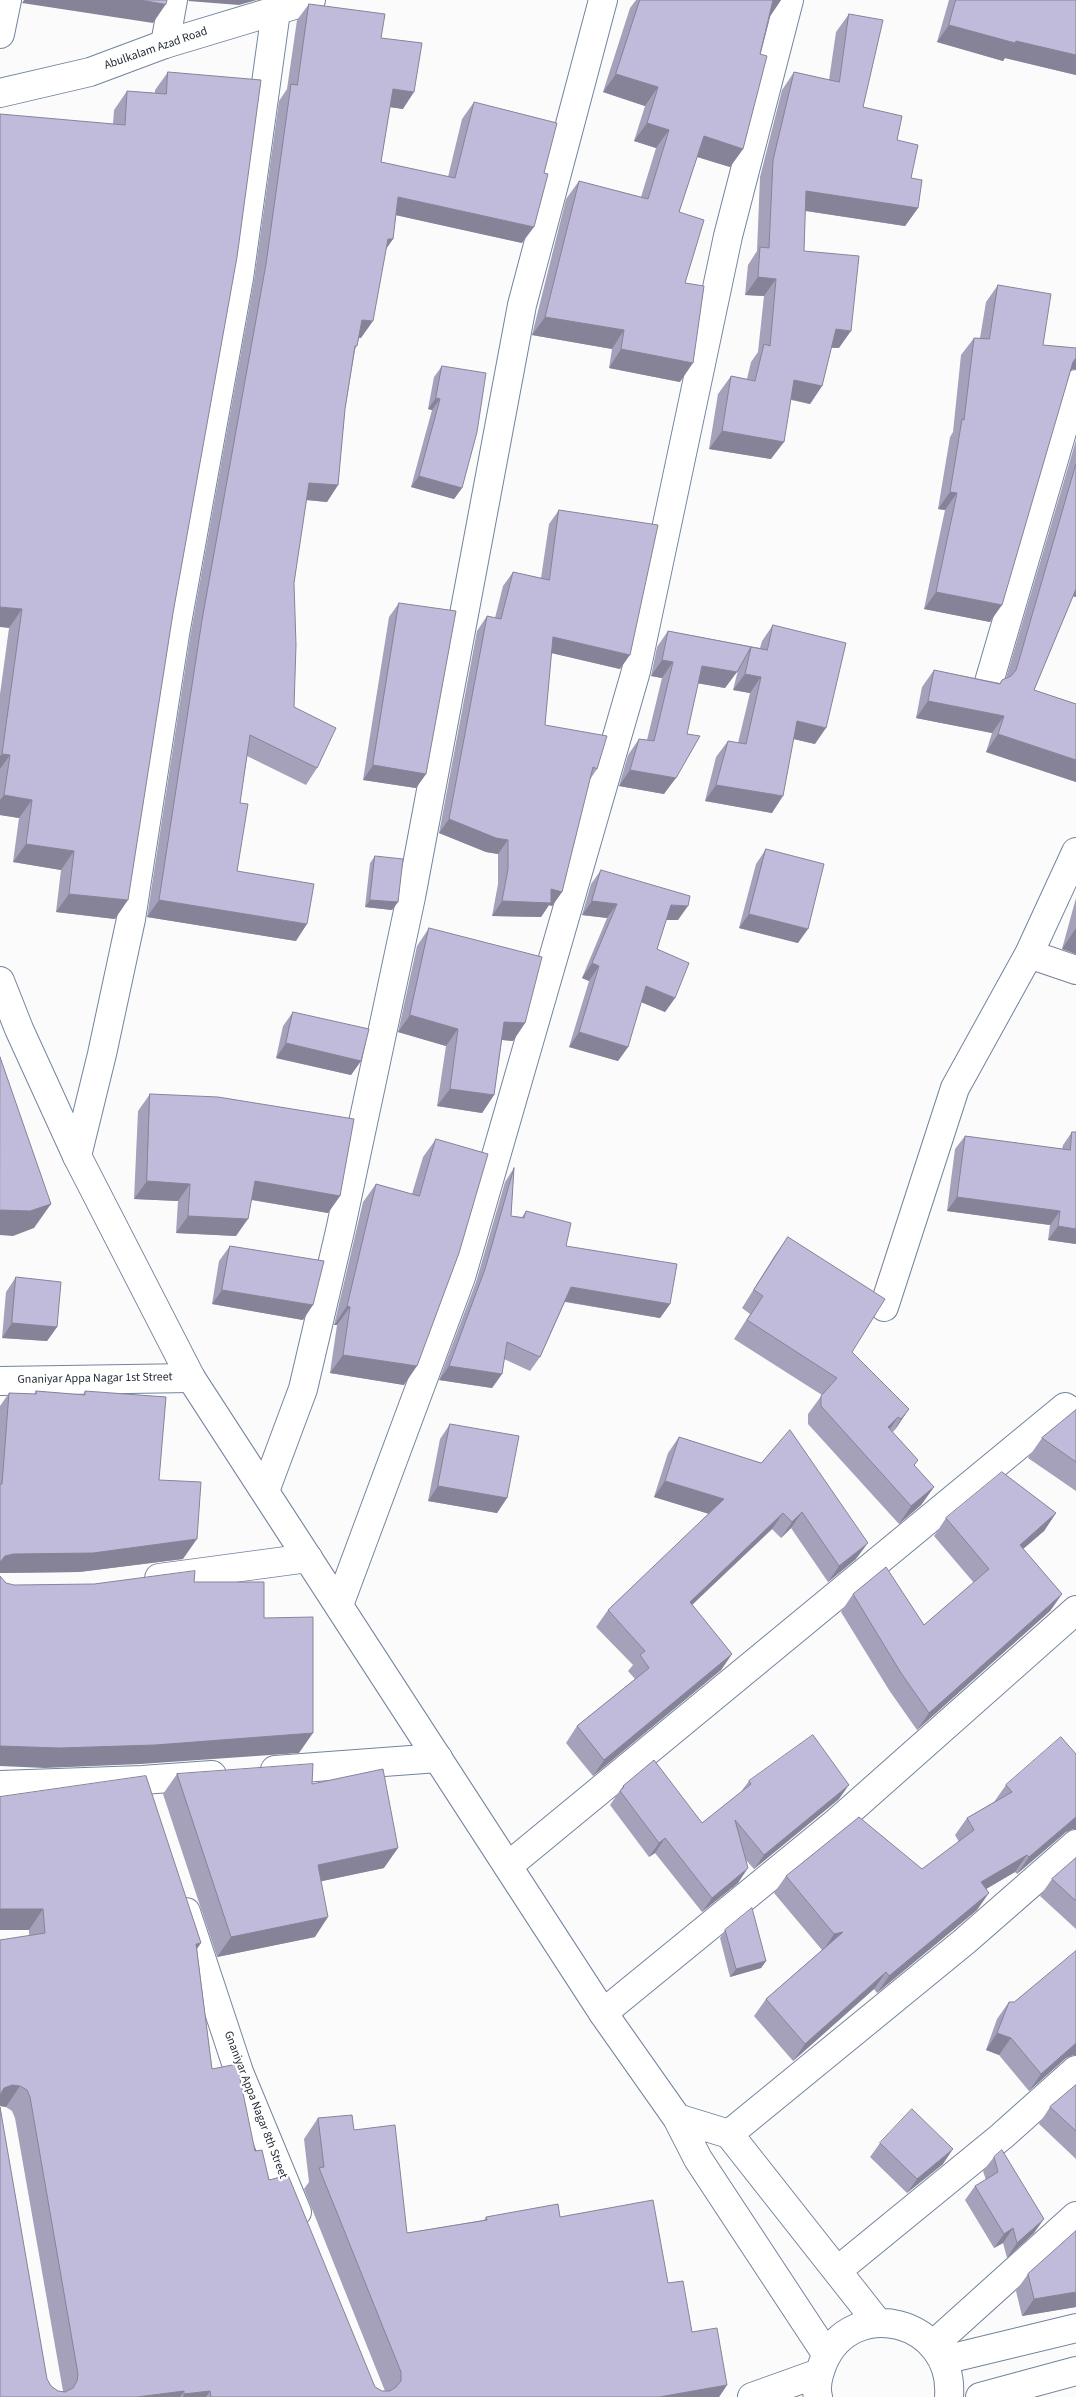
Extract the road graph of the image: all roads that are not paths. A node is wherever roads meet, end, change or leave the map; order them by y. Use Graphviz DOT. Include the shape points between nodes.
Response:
graph roads {
  1 [pos="7,0"];
  2 [pos="173,0"];
  3 [pos="311,0"];
  4 [pos="603,0"];
  5 [pos="789,0"];
  6 [pos="276,11"];
  7 [pos="0,34"];
  8 [pos="165,44"];
  9 [pos="0,93"];
  10 [pos="1076,384"];
  11 [pos="990,682"];
  12 [pos="1076,852"];
  13 [pos="1029,954"];
  14 [pos="1076,970"];
  15 [pos="0,981"];
  16 [pos="9,1028"];
  17 [pos="77,1156"];
  18 [pos="884,1307"];
  19 [pos="191,1378"];
  20 [pos="0,1381"];
  21 [pos="1076,1414"];
  22 [pos="265,1491"];
  23 [pos="308,1558"];
  24 [pos="130,1582"];
  25 [pos="339,1605"];
  26 [pos="1076,1610"];
  27 [pos="438,1758"];
  28 [pos="142,1780"];
  29 [pos="0,1785"];
  30 [pos="152,1809"];
  31 [pos="1076,1844"];
  32 [pos="508,1866"];
  33 [pos="176,1884"];
  34 [pos="603,2013"];
  35 [pos="1076,2070"];
  36 [pos="677,2118"];
  37 [pos="729,2134"];
  38 [pos="1076,2216"];
  39 [pos="307,2238"];
  40 [pos="838,2270"];
  41 [pos="878,2323"];
  42 [pos="1076,2328"];
  43 [pos="938,2352"];
  44 [pos="1076,2371"];
  45 [pos="821,2375"];
  46 [pos="752,2397"];
  47 [pos="949,2397"];
  48 [pos="980,2397"];
  1 -- 7 [label="street"];
  2 -- 8 [label="street"];
  3 -- 6 [label="street, Abulkalam Azad Road"];
  4 -- 22 [label="street" via="522,305 412,897 340,1231 302,1389"];
  5 -- 25 [label="street" via="728,236 636,671 461,1278"];
  6 -- 8 [label="street, Abulkalam Azad Road"];
  6 -- 17 [label="street" via="239,278 176,634 131,919"];
  8 -- 9 [label="street, Abulkalam Azad Road" via="90,72"];
  10 -- 11 [label="street"];
  12 -- 13 [label="street"];
  13 -- 14 [label="street"];
  13 -- 18 [label="street" via="955,1088"];
  15 -- 16 [label="street"];
  16 -- 17 [label="street"];
  17 -- 19 [label="street"];
  19 -- 20 [label="street, Gnaniyar Appa Nagar 1st Street"];
  19 -- 22 [label="street"];
  21 -- 32 [label="street" via="1065,1407"];
  22 -- 23 [label="street"];
  23 -- 24 [label="street"];
  23 -- 25 [label="street"];
  25 -- 27 [label="street"];
  26 -- 34 [label="street" via="838,1821"];
  27 -- 28 [label="street"];
  27 -- 32 [label="street"];
  28 -- 29 [label="street"];
  28 -- 30 [label="street"];
  31 -- 37 [label="street" via="965,1941"];
  32 -- 34 [label="street"];
  33 -- 39 [label="street, Gnaniyar Appa Nagar 8th Street" via="239,2072"];
  34 -- 36 [label="street"];
  35 -- 40 [label="street" via="1002,2136"];
  36 -- 37 [label="street"];
  36 -- 45 [label="street"];
  37 -- 40 [label="street"];
  38 -- 43 [label="street"];
  40 -- 41 [label="street"];
  41 -- 43 [label="street" via="898,2324 918,2332"];
  41 -- 45 [label="street" via="857,2328 840,2338"];
  42 -- 43 [label="street"];
  43 -- 47 [label="street" via="950,2382"];
  44 -- 48 [label="street"];
  45 -- 46 [label="street"];
}
